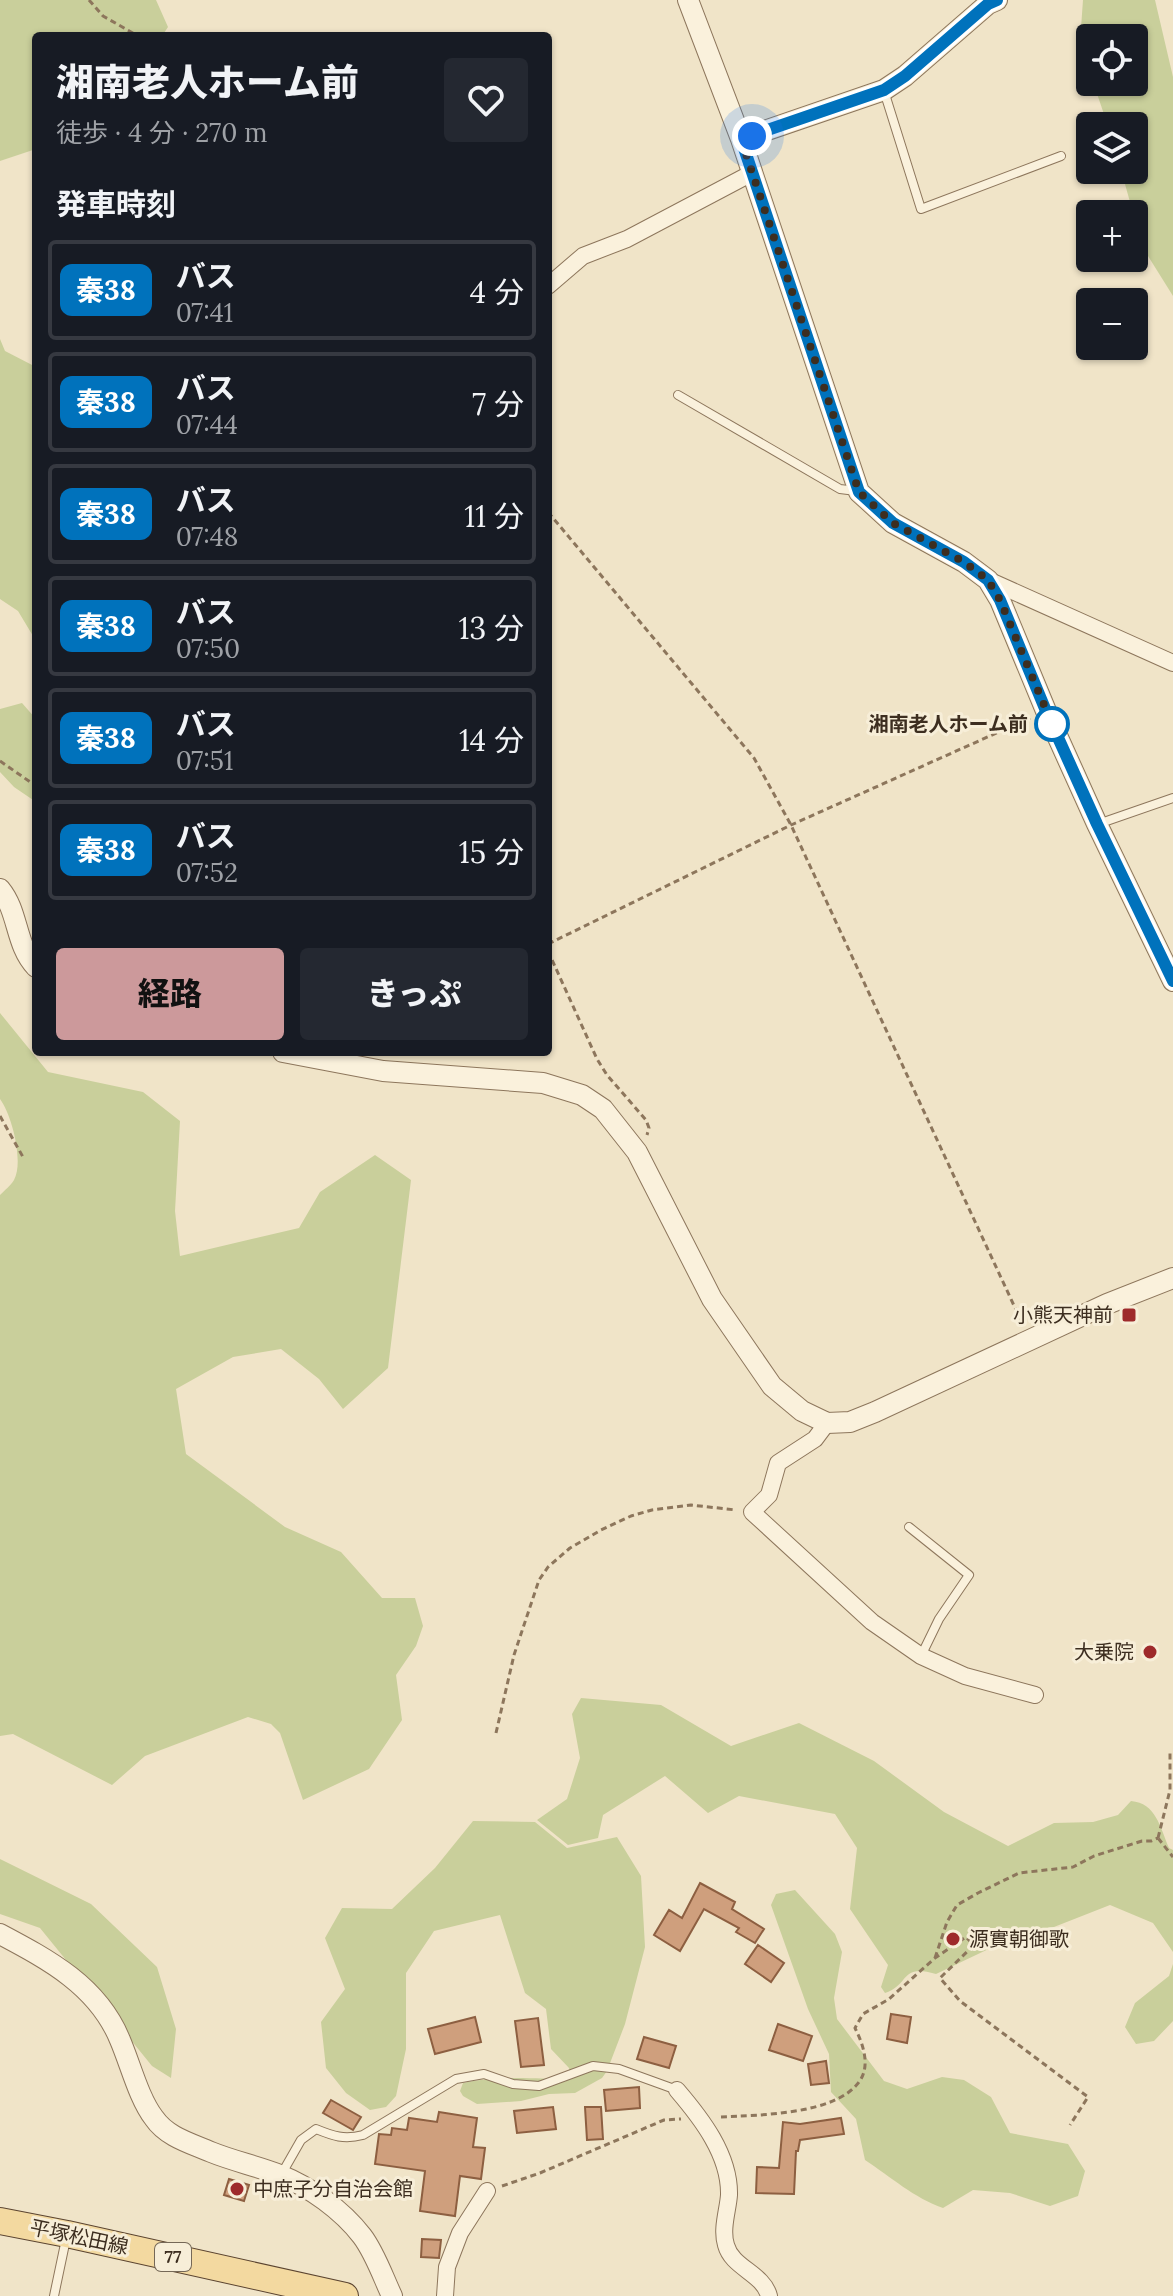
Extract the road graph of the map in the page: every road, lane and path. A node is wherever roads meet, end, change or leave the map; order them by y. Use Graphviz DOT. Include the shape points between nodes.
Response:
graph roads {
  1 [pos="89,0"];
  2 [pos="688,0"];
  3 [pos="997,0"];
  4 [pos="131,32"];
  5 [pos="884,90"];
  6 [pos="741,139"];
  7 [pos="1061,156"];
  8 [pos="752,173"];
  9 [pos="552,283"];
  10 [pos="678,395"];
  11 [pos="859,492"];
  12 [pos="552,517"];
  13 [pos="988,580"];
  14 [pos="1173,663"];
  15 [pos="1046,711"];
  16 [pos="0,761"];
  17 [pos="32,783"];
  18 [pos="1173,798"];
  19 [pos="1097,824"];
  20 [pos="791,825"];
  21 [pos="0,889"];
  22 [pos="552,942"];
  23 [pos="552,960"];
  24 [pos="32,962"];
  25 [pos="1173,981"];
  26 [pos="304,1056"];
  27 [pos="0,1116"];
  28 [pos="633,1147"];
  29 [pos="23,1157"];
  30 [pos="1173,1278"];
  31 [pos="1030,1340"];
  32 [pos="827,1423"];
  33 [pos="752,1512"];
  34 [pos="909,1527"];
  35 [pos="921,1656"];
  36 [pos="1035,1695"];
  37 [pos="496,1733"];
  38 [pos="1170,1753"];
  39 [pos="1158,1838"];
  40 [pos="1173,1857"];
  41 [pos="0,1934"];
  42 [pos="935,1958"];
  43 [pos="677,2090"];
  44 [pos="699,2118"];
  45 [pos="1070,2125"];
  46 [pos="281,2175"];
  47 [pos="487,2191"];
  48 [pos="0,2221"];
  49 [pos="67,2234"];
  50 [pos="54,2296"];
  51 [pos="345,2296"];
  52 [pos="392,2296"];
  53 [pos="445,2296"];
  54 [pos="769,2296"];
  1 -- 4 [label="path" via="103,16"];
  2 -- 6 [label="street"];
  3 -- 5 [label="street"];
  5 -- 6 [label="street"];
  5 -- 7 [label="lane" via="921,209"];
  6 -- 8 [label="street"];
  8 -- 9 [label="street" via="627,239 583,256"];
  8 -- 11 [label="street"];
  10 -- 11 [label="lane" via="840,489"];
  11 -- 13 [label="street" via="893,523"];
  12 -- 20 [label="path" via="754,758"];
  13 -- 14 [label="street"];
  13 -- 15 [label="street"];
  15 -- 19 [label="street"];
  15 -- 20 [label="path"];
  16 -- 17 [label="path"];
  18 -- 19 [label="lane"];
  19 -- 25 [label="street"];
  20 -- 22 [label="path"];
  20 -- 31 [label="path"];
  21 -- 24 [label="street"];
  23 -- 28 [label="path" via="597,1059 646,1120 648,1134"];
  26 -- 28 [label="street" via="383,1071 543,1083 582,1095 603,1109"];
  27 -- 29 [label="path"];
  28 -- 32 [label="street" via="735,1335 772,1386"];
  30 -- 31 [label="street"];
  31 -- 32 [label="street" via="863,1417"];
  32 -- 33 [label="street" via="815,1439 778,1463 769,1495"];
  33 -- 35 [label="street" via="872,1622"];
  33 -- 37 [label="path" via="691,1505 652,1510 570,1548 539,1580"];
  34 -- 35 [label="lane" via="969,1575"];
  35 -- 36 [label="street" via="965,1676"];
  38 -- 39 [label="path" via="1170,1790"];
  39 -- 40 [label="path"];
  39 -- 42 [label="path" via="1073,1867 1019,1873 978,1893 957,1905"];
  41 -- 46 [label="street" via="44,1957 103,2008 154,2118 175,2137"];
  42 -- 44 [label="path" via="889,1999 863,2014 855,2028 866,2061 861,2081 841,2097 804,2110"];
  42 -- 45 [label="path" via="966,1937 974,1945 940,1978 960,2001 1088,2097"];
  43 -- 44 [label="street"];
  43 -- 46 [label="lane" via="619,2069 593,2066 539,2086 484,2074 456,2079 363,2135 337,2138 316,2129 301,2140"];
  44 -- 47 [label="path" via="664,2120"];
  44 -- 54 [label="street" via="725,2164 726,2245 766,2286"];
  46 -- 52 [label="street" via="316,2195 363,2237"];
  47 -- 53 [label="street" via="460,2233 447,2267"];
  48 -- 49 [label="main road, 平塚松田線 / 77"];
  49 -- 50 [label="lane"];
  49 -- 51 [label="main road, 平塚松田線 / 77"];
}
